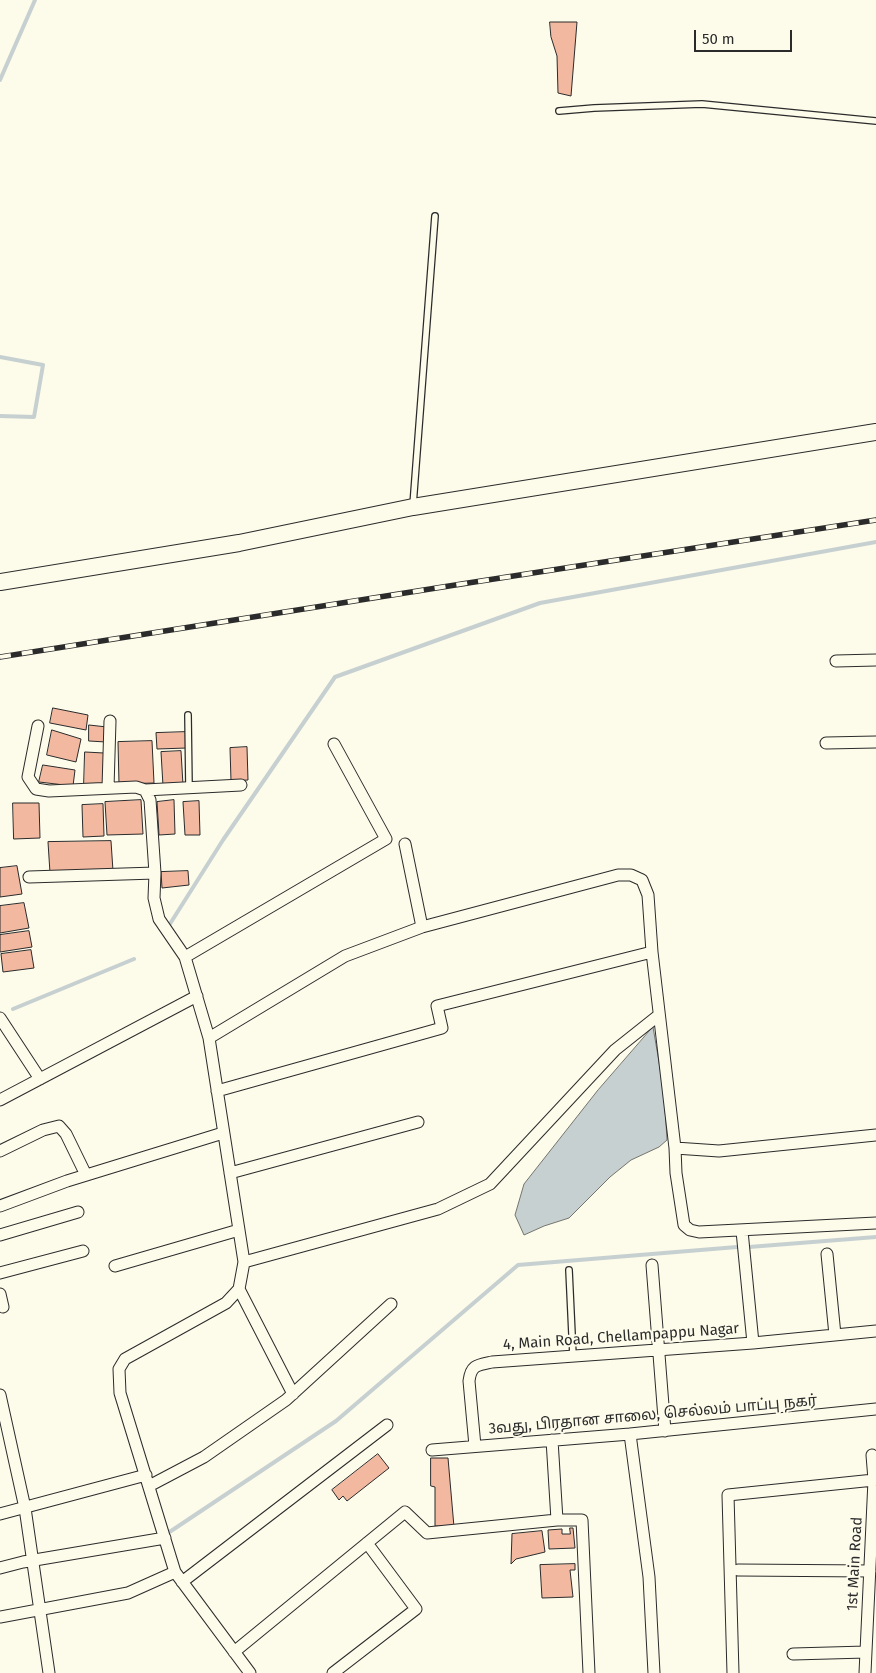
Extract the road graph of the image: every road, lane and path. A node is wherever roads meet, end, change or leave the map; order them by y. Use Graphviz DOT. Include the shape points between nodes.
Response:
graph roads {
  1 [pos="559,111"];
  2 [pos="876,121"];
  3 [pos="435,216"];
  4 [pos="876,432"];
  5 [pos="413,507"];
  6 [pos="0,582"];
  7 [pos="876,660"];
  8 [pos="836,661"];
  9 [pos="188,715"];
  10 [pos="110,721"];
  11 [pos="38,726"];
  12 [pos="876,742"];
  13 [pos="826,743"];
  14 [pos="334,744"];
  15 [pos="241,785"];
  16 [pos="108,788"];
  17 [pos="189,788"];
  18 [pos="145,790"];
  19 [pos="405,844"];
  20 [pos="155,873"];
  21 [pos="29,877"];
  22 [pos="422,927"];
  23 [pos="652,952"];
  24 [pos="186,957"];
  25 [pos="197,996"];
  26 [pos="659,1015"];
  27 [pos="0,1018"];
  28 [pos="209,1038"];
  29 [pos="40,1079"];
  30 [pos="217,1091"];
  31 [pos="0,1100"];
  32 [pos="418,1122"];
  33 [pos="223,1133"];
  34 [pos="876,1135"];
  35 [pos="675,1148"];
  36 [pos="0,1151"];
  37 [pos="230,1173"];
  38 [pos="86,1175"];
  39 [pos="0,1206"];
  40 [pos="78,1212"];
  41 [pos="876,1223"];
  42 [pos="239,1230"];
  43 [pos="742,1231"];
  44 [pos="0,1235"];
  45 [pos="83,1251"];
  46 [pos="827,1254"];
  47 [pos="244,1262"];
  48 [pos="652,1265"];
  49 [pos="115,1266"];
  50 [pos="569,1270"];
  51 [pos="0,1274"];
  52 [pos="239,1289"];
  53 [pos="0,1294"];
  54 [pos="391,1304"];
  55 [pos="3,1307"];
  56 [pos="876,1331"];
  57 [pos="835,1335"];
  58 [pos="752,1343"];
  59 [pos="659,1350"];
  60 [pos="573,1356"];
  61 [pos="293,1394"];
  62 [pos="0,1395"];
  63 [pos="876,1409"];
  64 [pos="2,1416"];
  65 [pos="387,1425"];
  66 [pos="665,1431"];
  67 [pos="630,1434"];
  68 [pos="552,1440"];
  69 [pos="475,1446"];
  70 [pos="432,1450"];
  71 [pos="872,1456"];
  72 [pos="147,1480"];
  73 [pos="874,1480"];
  74 [pos="25,1508"];
  75 [pos="0,1514"];
  76 [pos="557,1520"];
  77 [pos="165,1538"];
  78 [pos="367,1543"];
  79 [pos="33,1560"];
  80 [pos="0,1568"];
  81 [pos="738,1570"];
  82 [pos="870,1571"];
  83 [pos="175,1572"];
  84 [pos="182,1582"];
  85 [pos="40,1610"];
  86 [pos="0,1617"];
  87 [pos="234,1652"];
  88 [pos="866,1652"];
  89 [pos="793,1654"];
  90 [pos="49,1673"];
  91 [pos="250,1673"];
  92 [pos="333,1673"];
  93 [pos="589,1673"];
  94 [pos="654,1673"];
  95 [pos="733,1673"];
  96 [pos="865,1673"];
  1 -- 2 [label="lane" via="702,104"];
  3 -- 5 [label="lane"];
  4 -- 5 [label="street"];
  5 -- 6 [label="street" via="239,543"];
  7 -- 8 [label="street"];
  9 -- 17 [label="lane"];
  10 -- 16 [label="street"];
  11 -- 16 [label="street" via="28,777 36,789"];
  12 -- 13 [label="street"];
  14 -- 24 [label="street" via="386,839"];
  15 -- 17 [label="street"];
  16 -- 18 [label="street" via="136,786"];
  17 -- 18 [label="street"];
  18 -- 20 [label="street" via="150,800"];
  19 -- 22 [label="street"];
  20 -- 21 [label="street"];
  20 -- 24 [label="street" via="154,898 159,919"];
  22 -- 23 [label="street" via="631,875 642,880 648,894"];
  22 -- 28 [label="street" via="345,956"];
  23 -- 26 [label="street"];
  23 -- 30 [label="street" via="437,1006 442,1028"];
  24 -- 25 [label="street"];
  25 -- 28 [label="street"];
  25 -- 29 [label="street"];
  26 -- 35 [label="street"];
  26 -- 47 [label="street" via="615,1050 490,1184 438,1209"];
  27 -- 29 [label="street"];
  28 -- 30 [label="street"];
  29 -- 31 [label="street"];
  30 -- 33 [label="street"];
  32 -- 37 [label="street"];
  33 -- 37 [label="street"];
  33 -- 38 [label="street"];
  34 -- 35 [label="street" via="719,1150"];
  35 -- 43 [label="street" via="684,1225 699,1232"];
  36 -- 38 [label="street" via="43,1130 59,1126"];
  37 -- 42 [label="street"];
  38 -- 39 [label="street"];
  40 -- 44 [label="street"];
  41 -- 43 [label="street"];
  42 -- 47 [label="street"];
  42 -- 49 [label="street"];
  43 -- 58 [label="street"];
  45 -- 51 [label="street"];
  46 -- 57 [label="street"];
  47 -- 52 [label="street"];
  48 -- 59 [label="street"];
  50 -- 60 [label="lane"];
  52 -- 61 [label="street"];
  52 -- 72 [label="street" via="226,1303 125,1359 119,1369 120,1393"];
  53 -- 55 [label="street"];
  54 -- 61 [label="street"];
  56 -- 57 [label="street, 4, Main Road, Chellampappu Nagar"];
  57 -- 58 [label="street, 4, Main Road, Chellampappu Nagar"];
  58 -- 59 [label="street, 4, Main Road, Chellampappu Nagar"];
  59 -- 60 [label="street, 4, Main Road, Chellampappu Nagar"];
  59 -- 66 [label="street"];
  60 -- 69 [label="street, 4, Main Road, Chellampappu Nagar" via="476,1366 470,1372 469,1381"];
  61 -- 72 [label="street" via="204,1457"];
  62 -- 64 [label="street"];
  63 -- 66 [label="street, 3வது, பிரதான சாலை, செல்லம் பாப்பு நகர்"];
  64 -- 74 [label="street"];
  65 -- 84 [label="street"];
  66 -- 67 [label="street, 3வது, பிரதான சாலை, செல்லம் பாப்பு நகர்"];
  67 -- 68 [label="street, 3வது, பிரதான சாலை, செல்லம் பாப்பு நகர்"];
  67 -- 94 [label="street" via="649,1578"];
  68 -- 69 [label="street, 3வது, பிரதான சாலை, செல்லம் பாப்பு நகர்"];
  68 -- 76 [label="street"];
  69 -- 70 [label="street, 3வது, பிரதான சாலை, செல்லம் பாப்பு நகர்"];
  71 -- 73 [label="street, 1st Main Road"];
  72 -- 74 [label="street"];
  72 -- 77 [label="street"];
  73 -- 82 [label="street, 1st Main Road"];
  73 -- 95 [label="street" via="728,1495"];
  74 -- 75 [label="street"];
  74 -- 79 [label="street"];
  76 -- 78 [label="street" via="427,1533 405,1512"];
  76 -- 93 [label="street" via="582,1520"];
  77 -- 79 [label="street"];
  77 -- 83 [label="street"];
  78 -- 87 [label="street"];
  78 -- 92 [label="street" via="416,1609"];
  79 -- 80 [label="street"];
  79 -- 85 [label="street"];
  81 -- 82 [label="street"];
  82 -- 88 [label="street, 1st Main Road"];
  83 -- 84 [label="street"];
  83 -- 85 [label="street" via="128,1593"];
  84 -- 87 [label="street"];
  85 -- 86 [label="street"];
  85 -- 90 [label="street"];
  87 -- 91 [label="street"];
  88 -- 89 [label="street"];
  88 -- 96 [label="street, 1st Main Road"];
}
